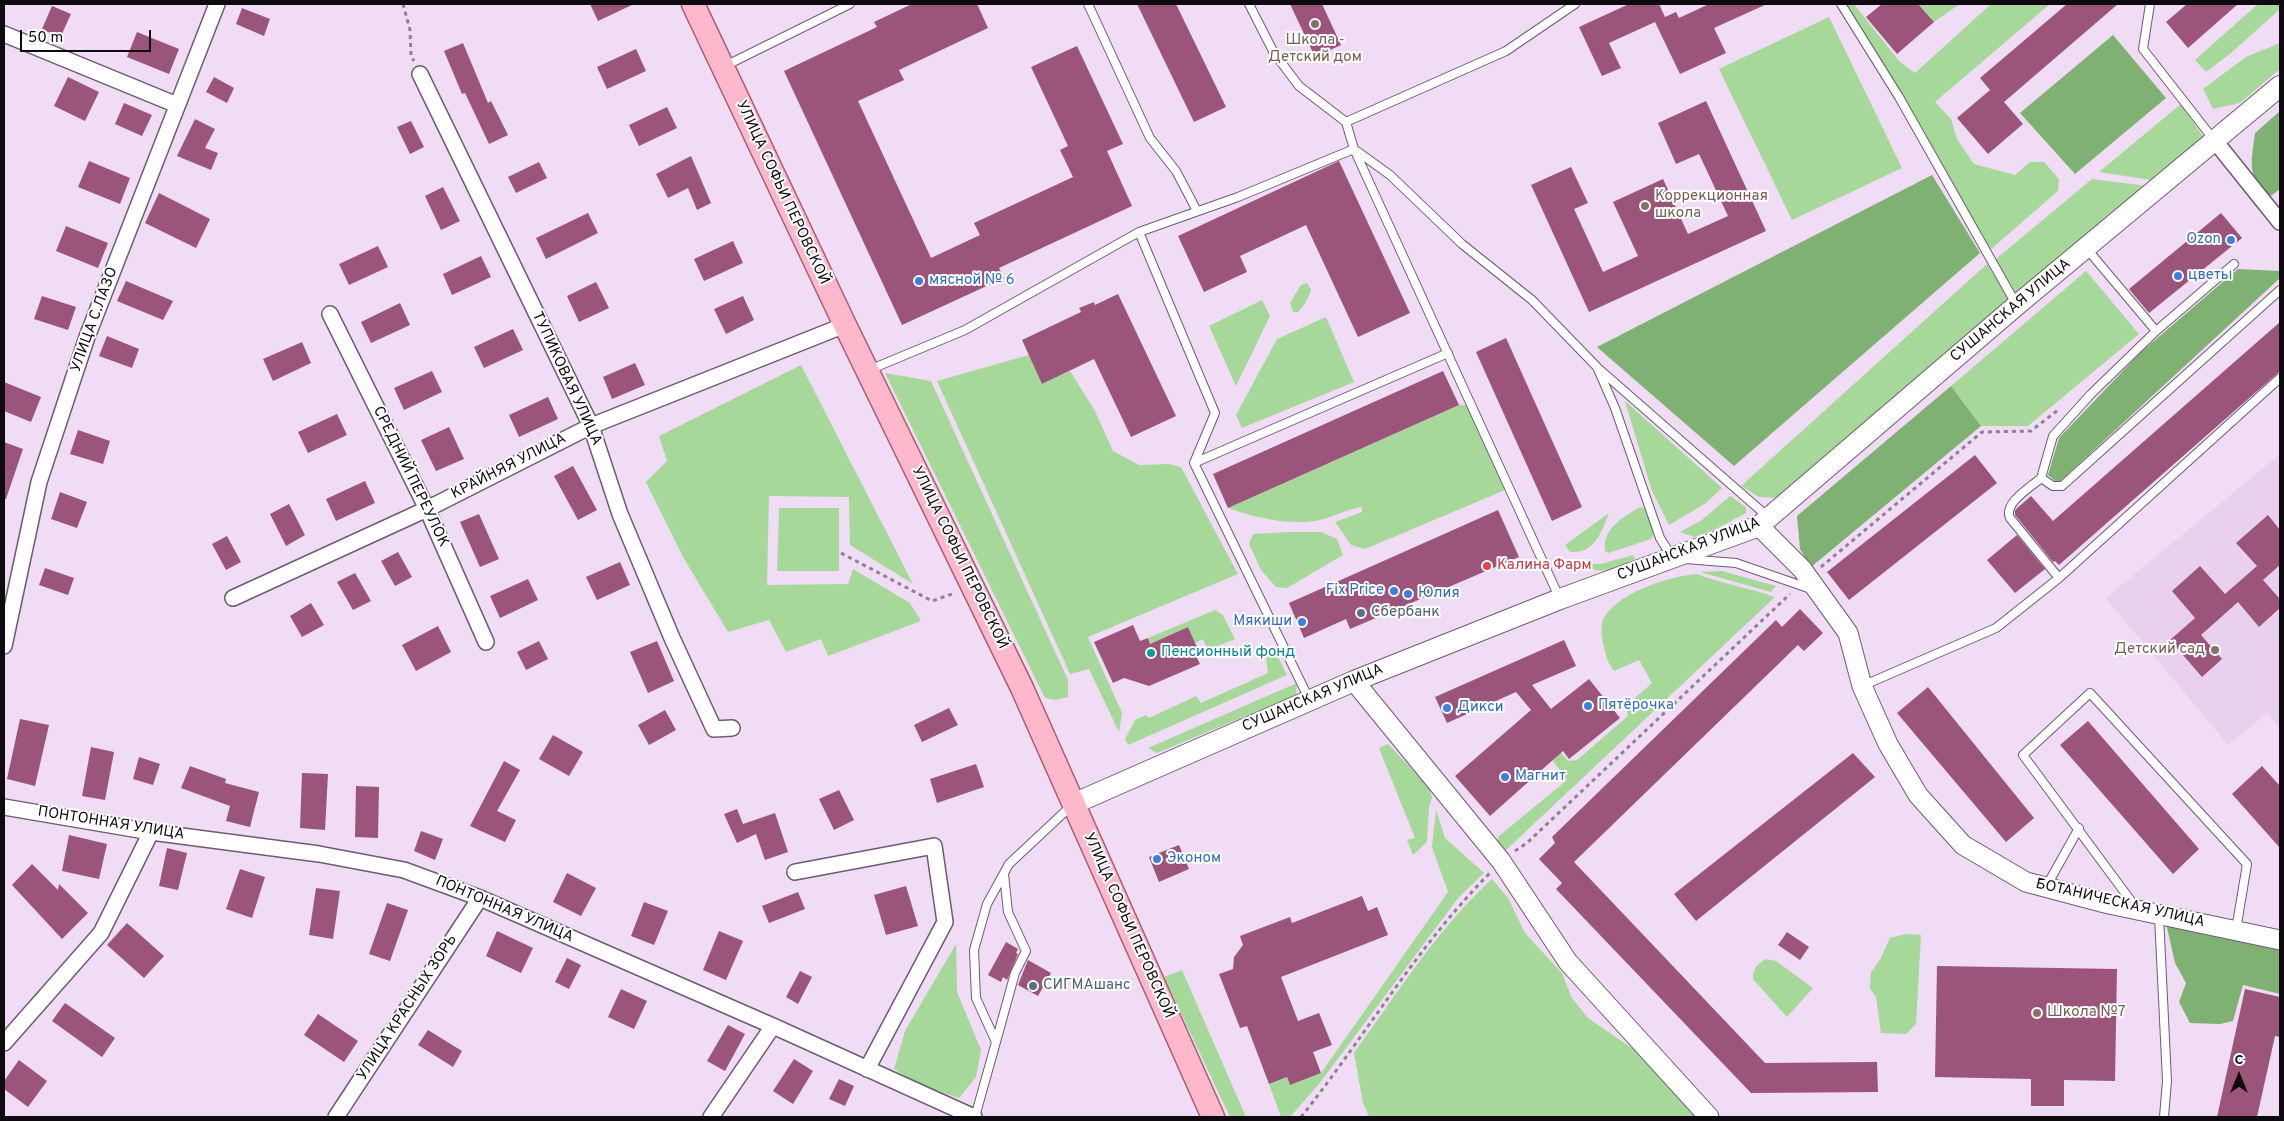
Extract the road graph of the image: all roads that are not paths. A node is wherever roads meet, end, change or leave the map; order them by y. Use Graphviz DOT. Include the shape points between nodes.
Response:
graph roads {
  1 [pos="218,4"];
  2 [pos="693,4"];
  3 [pos="850,4"];
  4 [pos="1088,4"];
  5 [pos="1248,4"];
  6 [pos="1575,4"];
  7 [pos="1841,4"];
  8 [pos="2150,4"];
  9 [pos="4,34"];
  10 [pos="723,67"];
  11 [pos="420,74"];
  12 [pos="2280,86"];
  13 [pos="177,105"];
  14 [pos="1346,122"];
  15 [pos="2215,141"];
  16 [pos="1354,148"];
  17 [pos="1197,211"];
  18 [pos="2280,222"];
  19 [pos="1139,232"];
  20 [pos="2087,248"];
  21 [pos="2234,264"];
  22 [pos="2280,290"];
  23 [pos="2017,305"];
  24 [pos="330,314"];
  25 [pos="845,325"];
  26 [pos="2156,331"];
  27 [pos="1448,353"];
  28 [pos="1596,367"];
  29 [pos="867,371"];
  30 [pos="2280,378"];
  31 [pos="590,426"];
  32 [pos="1194,463"];
  33 [pos="2041,478"];
  34 [pos="427,509"];
  35 [pos="1764,522"];
  36 [pos="1673,559"];
  37 [pos="2060,578"];
  38 [pos="1809,585"];
  39 [pos="233,598"];
  40 [pos="1560,599"];
  41 [pos="486,642"];
  42 [pos="4,646"];
  43 [pos="1354,681"];
  44 [pos="1862,686"];
  45 [pos="1310,699"];
  46 [pos="732,728"];
  47 [pos="1073,804"];
  48 [pos="4,807"];
  49 [pos="2079,828"];
  50 [pos="151,832"];
  51 [pos="795,872"];
  52 [pos="1004,874"];
  53 [pos="2046,887"];
  54 [pos="480,898"];
  55 [pos="2137,909"];
  56 [pos="2158,914"];
  57 [pos="2236,930"];
  58 [pos="2280,940"];
  59 [pos="773,1026"];
  60 [pos="996,1042"];
  61 [pos="4,1043"];
  62 [pos="867,1069"];
  63 [pos="336,1117"];
  64 [pos="712,1117"];
  65 [pos="975,1117"];
  66 [pos="1213,1117"];
  67 [pos="1709,1117"];
  68 [pos="2164,1117"];
  1 -- 13 [label="street, УЛИЦА С.ЛАЗО"];
  2 -- 10 [label="main road, УЛИЦА СОФЬИ ПЕРОВСКОЙ"];
  3 -- 10 [label="lane"];
  4 -- 17 [label="lane" via="1150,138 1176,171"];
  5 -- 14 [label="lane" via="1274,53 1299,86"];
  6 -- 14 [label="lane" via="1506,51"];
  7 -- 23 [label="lane" via="1899,97"];
  8 -- 15 [label="lane" via="2143,49"];
  9 -- 13 [label="street"];
  10 -- 25 [label="main road, УЛИЦА СОФЬИ ПЕРОВСКОЙ"];
  11 -- 31 [label="street, ТУПИКОВАЯ УЛИЦА"];
  12 -- 15 [label="main road, СУШАНСКАЯ УЛИЦА"];
  13 -- 42 [label="street, УЛИЦА С.ЛАЗО" via="87,336 39,482"];
  14 -- 16 [label="lane"];
  15 -- 18 [label="street"];
  15 -- 20 [label="main road, СУШАНСКАЯ УЛИЦА"];
  16 -- 17 [label="lane"];
  16 -- 27 [label="lane"];
  16 -- 28 [label="lane" via="1390,175 1462,244 1532,300"];
  17 -- 19 [label="lane"];
  19 -- 29 [label="lane" via="965,330"];
  19 -- 32 [label="lane" via="1215,413"];
  20 -- 23 [label="main road, СУШАНСКАЯ УЛИЦА"];
  20 -- 26 [label="lane"];
  21 -- 26 [label="lane"];
  22 -- 33 [label="lane" via="2062,486 2054,486"];
  23 -- 35 [label="main road, СУШАНСКАЯ УЛИЦА"];
  24 -- 34 [label="street, СРЕДНИЙ ПЕРЕУЛОК"];
  25 -- 29 [label="main road, УЛИЦА СОФЬИ ПЕРОВСКОЙ"];
  25 -- 31 [label="street, КРАЙНЯЯ УЛИЦА"];
  26 -- 33 [label="lane" via="2090,394 2053,436"];
  27 -- 32 [label="lane"];
  27 -- 40 [label="lane"];
  28 -- 35 [label="lane"];
  28 -- 36 [label="lane" via="1615,408 1660,538"];
  29 -- 47 [label="main road, УЛИЦА СОФЬИ ПЕРОВСКОЙ" via="974,586"];
  30 -- 37 [label="lane"];
  31 -- 34 [label="street, КРАЙНЯЯ УЛИЦА"];
  31 -- 46 [label="street, ТУПИКОВАЯ УЛИЦА" via="620,514 714,729"];
  32 -- 45 [label="lane"];
  33 -- 37 [label="lane" via="2010,505 2008,515"];
  34 -- 39 [label="street, КРАЙНЯЯ УЛИЦА"];
  34 -- 41 [label="street, СРЕДНИЙ ПЕРЕУЛОК"];
  35 -- 36 [label="main road, СУШАНСКАЯ УЛИЦА"];
  35 -- 38 [label="street, БОТАНИЧЕСКАЯ УЛИЦА"];
  36 -- 38 [label="lane" via="1736,563"];
  36 -- 40 [label="main road, СУШАНСКАЯ УЛИЦА"];
  37 -- 44 [label="lane" via="1996,628"];
  38 -- 44 [label="street, БОТАНИЧЕСКАЯ УЛИЦА" via="1848,633"];
  40 -- 43 [label="main road, СУШАНСКАЯ УЛИЦА"];
  43 -- 45 [label="main road, СУШАНСКАЯ УЛИЦА"];
  43 -- 67 [label="street" via="1501,861 1568,962"];
  44 -- 53 [label="street, БОТАНИЧЕСКАЯ УЛИЦА" via="1888,744 1918,795 1963,845 2026,882"];
  45 -- 47 [label="main road, СУШАНСКАЯ УЛИЦА"];
  47 -- 52 [label="lane" via="1009,864"];
  47 -- 66 [label="main road, УЛИЦА СОФЬИ ПЕРОВСКОЙ"];
  48 -- 50 [label="street, ПОНТОННАЯ УЛИЦА"];
  49 -- 53 [label="lane"];
  49 -- 55 [label="lane"];
  49 -- 57 [label="lane" via="2023,754 2090,693 2247,864"];
  50 -- 54 [label="street, ПОНТОННАЯ УЛИЦА" via="319,854 404,870"];
  50 -- 61 [label="street" via="100,933"];
  51 -- 62 [label="street" via="934,846 945,922"];
  52 -- 60 [label="lane" via="1008,912 1026,951 1015,973"];
  52 -- 60 [label="lane" via="987,904 974,950 976,998"];
  53 -- 55 [label="street, БОТАНИЧЕСКАЯ УЛИЦА"];
  54 -- 59 [label="street, ПОНТОННАЯ УЛИЦА"];
  54 -- 63 [label="street, УЛИЦА КРАСНЫХ ЗОРЬ"];
  55 -- 56 [label="street, БОТАНИЧЕСКАЯ УЛИЦА"];
  56 -- 57 [label="street, БОТАНИЧЕСКАЯ УЛИЦА"];
  56 -- 68 [label="lane" via="2167,1081"];
  57 -- 58 [label="street, БОТАНИЧЕСКАЯ УЛИЦА"];
  59 -- 62 [label="street, ПОНТОННАЯ УЛИЦА"];
  59 -- 64 [label="street"];
  60 -- 65 [label="lane"];
  62 -- 65 [label="street, ПОНТОННАЯ УЛИЦА"];
}
